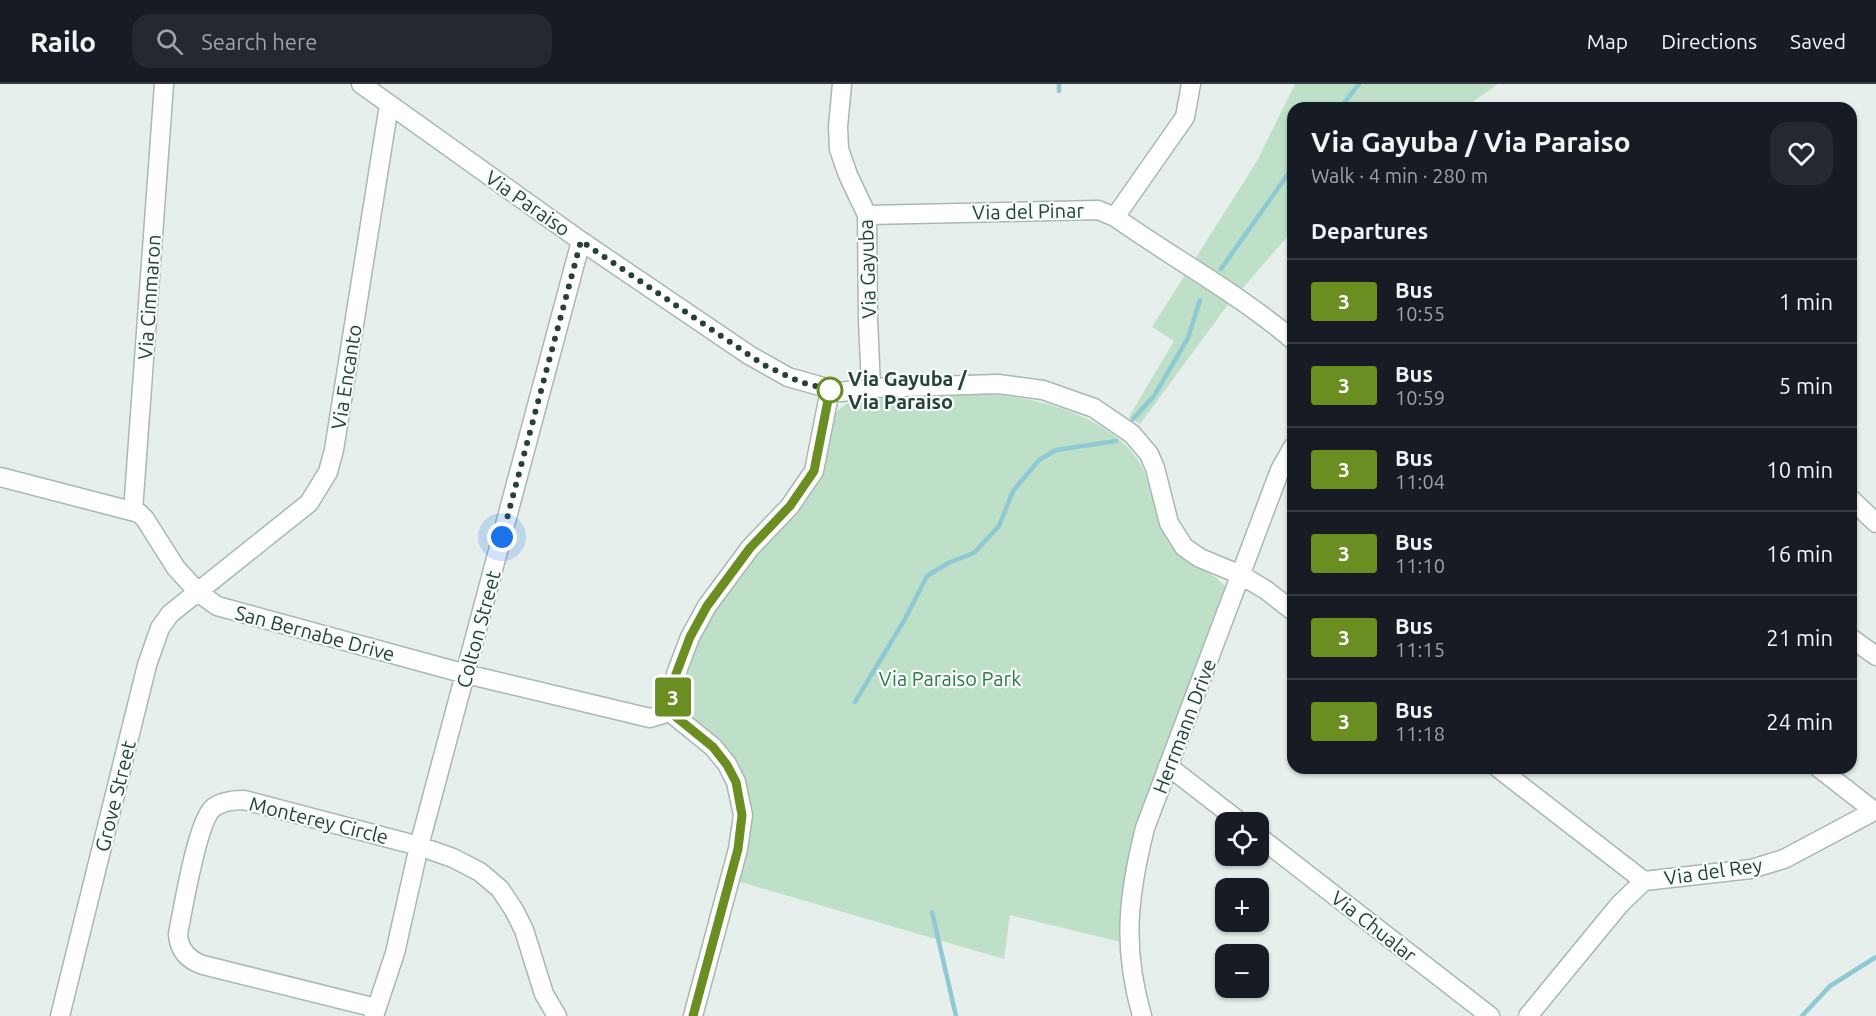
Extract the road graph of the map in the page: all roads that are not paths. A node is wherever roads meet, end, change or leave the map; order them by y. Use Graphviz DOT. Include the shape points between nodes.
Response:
graph roads {
  1 [pos="164,84"];
  2 [pos="361,84"];
  3 [pos="842,84"];
  4 [pos="1191,84"];
  5 [pos="389,105"];
  6 [pos="867,215"];
  7 [pos="1115,217"];
  8 [pos="581,241"];
  9 [pos="1287,335"];
  10 [pos="871,388"];
  11 [pos="830,390"];
  12 [pos="1287,458"];
  13 [pos="0,477"];
  14 [pos="1857,505"];
  15 [pos="133,511"];
  16 [pos="1876,523"];
  17 [pos="1241,575"];
  18 [pos="198,592"];
  19 [pos="1287,606"];
  20 [pos="1857,642"];
  21 [pos="1876,656"];
  22 [pos="466,674"];
  23 [pos="670,712"];
  24 [pos="1168,766"];
  25 [pos="1506,774"];
  26 [pos="1827,774"];
  27 [pos="1875,811"];
  28 [pos="1227,812"];
  29 [pos="1269,845"];
  30 [pos="419,846"];
  31 [pos="1644,881"];
  32 [pos="375,1012"];
  33 [pos="1534,1014"];
  34 [pos="60,1016"];
  35 [pos="557,1016"];
  36 [pos="693,1016"];
  37 [pos="1142,1016"];
  38 [pos="1490,1016"];
  1 -- 15 [label="street, Via Cimmaron"];
  2 -- 5 [label="street, Via Paraiso"];
  3 -- 6 [label="street, Via Gayuba" via="839,149"];
  4 -- 7 [label="street" via="1185,117"];
  5 -- 8 [label="street, Via Paraiso"];
  5 -- 18 [label="street, Via Encanto" via="328,472 309,503"];
  6 -- 7 [label="street, Via del Pinar" via="1083,209"];
  6 -- 10 [label="street, Via Gayuba"];
  7 -- 9 [label="street, Via del Pinar"];
  8 -- 11 [label="street, Via Paraiso" via="764,365 800,382"];
  8 -- 22 [label="street, Colton Street"];
  10 -- 11 [label="street, Via Paraiso"];
  10 -- 17 [label="street, Via Paraiso" via="998,384 1043,390 1094,408 1132,434 1149,454 1169,523 1184,547"];
  11 -- 23 [label="street" via="814,471 707,606 676,674"];
  12 -- 17 [label="street, Herrmann Drive"];
  13 -- 15 [label="street"];
  14 -- 16 [label="street"];
  15 -- 18 [label="street, San Bernabe Drive" via="145,519"];
  17 -- 19 [label="street, Via Paraiso"];
  17 -- 24 [label="street, Herrmann Drive"];
  18 -- 22 [label="street, San Bernabe Drive" via="218,606"];
  18 -- 34 [label="street, Grove Street" via="170,614 157,634"];
  20 -- 21 [label="street"];
  22 -- 23 [label="street, San Bernabe Drive" via="650,718"];
  22 -- 30 [label="street, Colton Street"];
  23 -- 36 [label="street" via="713,747 727,765 736,782 742,815 738,849"];
  24 -- 28 [label="street"];
  24 -- 37 [label="street, Herrmann Drive" via="1145,828 1130,897 1131,971"];
  25 -- 31 [label="street"];
  26 -- 27 [label="street"];
  27 -- 31 [label="street, Via del Rey" via="1784,859 1751,869"];
  29 -- 38 [label="street, Via Chualar"];
  30 -- 32 [label="street, Colton Street" via="394,953"];
  30 -- 32 [label="street, Monterey Circle" via="244,800 231,800 212,809 202,827 178,934 178,944 185,954 193,962"];
  30 -- 35 [label="street, Monterey Circle" via="480,872 500,889 524,930 544,994"];
  31 -- 33 [label="street, Via del Rey" via="1620,904"];
}
